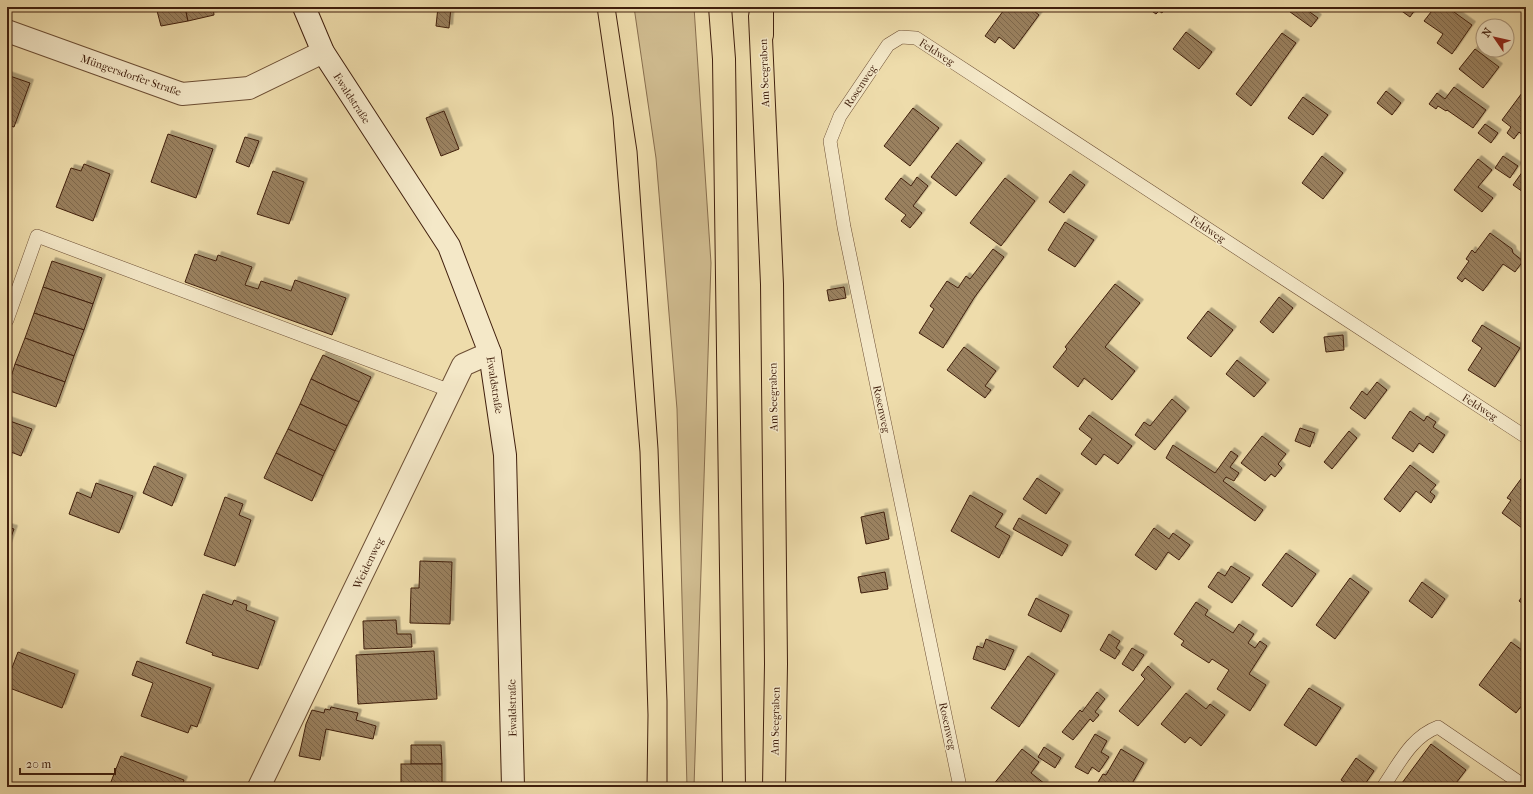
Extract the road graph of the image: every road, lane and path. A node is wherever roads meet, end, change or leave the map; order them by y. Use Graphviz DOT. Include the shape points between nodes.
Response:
graph roads {
  1 [pos="304,7"];
  2 [pos="720,7"];
  3 [pos="760,7"];
  4 [pos="7,31"];
  5 [pos="888,45"];
  6 [pos="323,52"];
  7 [pos="7,320"];
  8 [pos="490,353"];
  9 [pos="451,391"];
  10 [pos="1526,437"];
  11 [pos="259,787"];
  12 [pos="514,787"];
  13 [pos="734,787"];
  14 [pos="774,787"];
  15 [pos="960,787"];
  16 [pos="1383,787"];
  17 [pos="1526,787"];
  1 -- 6 [label="street, Ewaldstraße"];
  2 -- 13 [label="main road" via="724,59"];
  3 -- 14 [label="main road, Am Seegraben" via="772,284 776,664"];
  4 -- 6 [label="street, Müngersdorfer Straße" via="182,94 248,88"];
  5 -- 10 [label="lane, Feldweg" via="901,37 916,38"];
  5 -- 15 [label="lane, Rosenweg" via="840,116 830,141 844,227"];
  6 -- 8 [label="street, Ewaldstraße" via="449,246"];
  7 -- 9 [label="lane" via="38,236"];
  8 -- 9 [label="street, Weidenweg" via="462,365"];
  8 -- 12 [label="street, Ewaldstraße" via="505,455"];
  9 -- 11 [label="street, Weidenweg"];
  16 -- 17 [label="lane" via="1414,742 1426,732 1438,727"];
}
